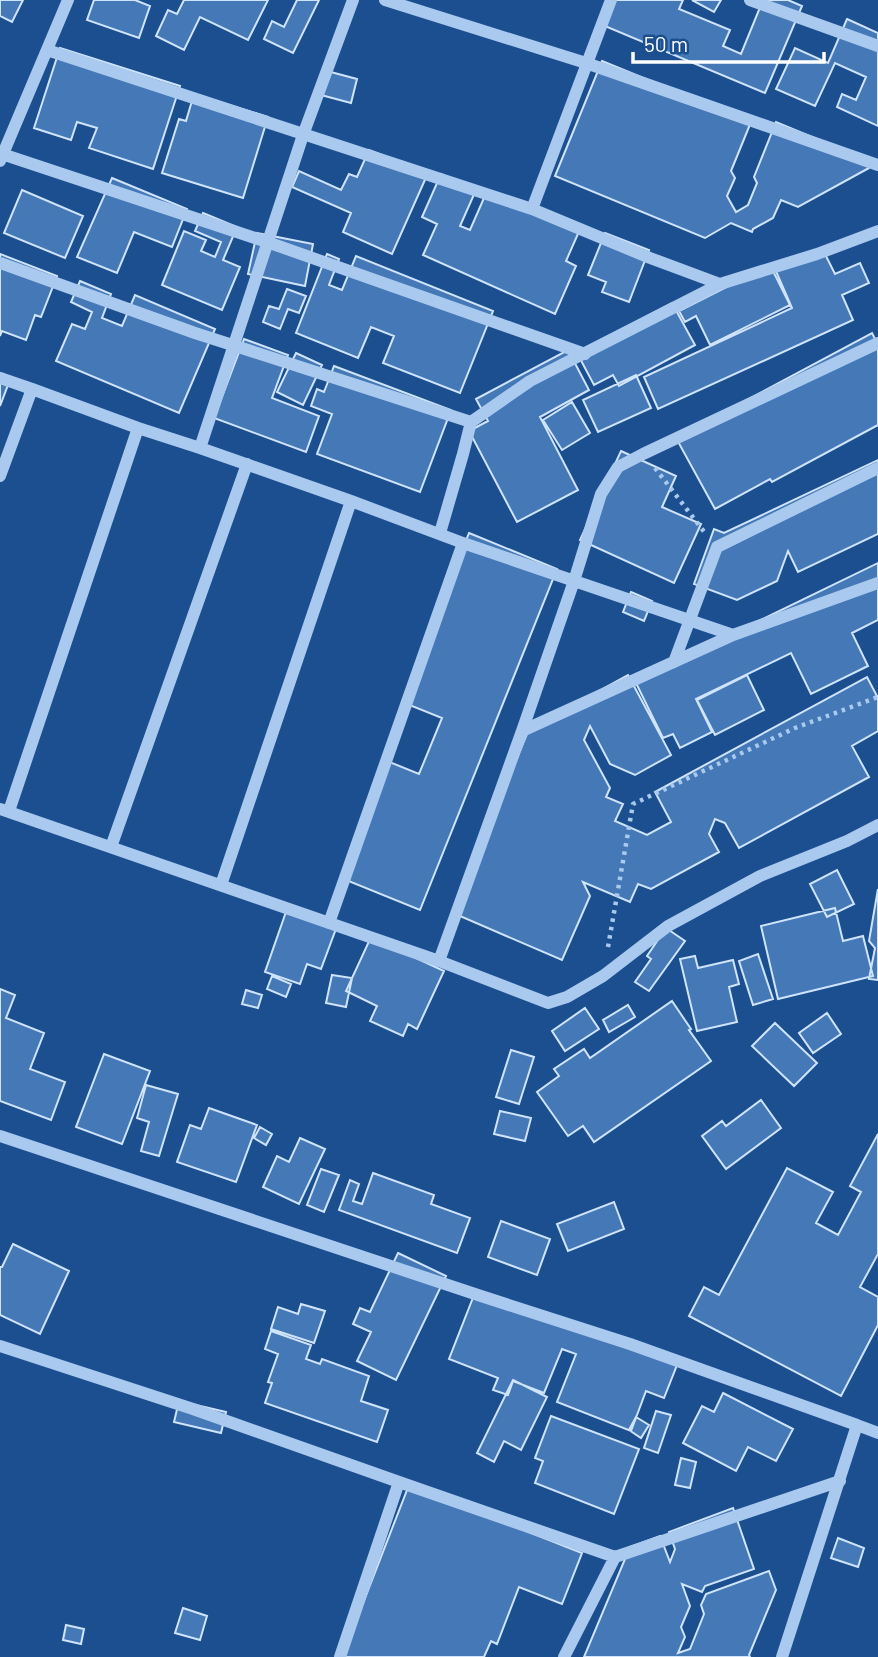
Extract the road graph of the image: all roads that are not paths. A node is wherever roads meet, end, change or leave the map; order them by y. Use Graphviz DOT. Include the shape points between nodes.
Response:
graph roads {
  1 [pos="68,0"];
  2 [pos="353,0"];
  3 [pos="385,0"];
  4 [pos="611,0"];
  5 [pos="750,0"];
  6 [pos="878,46"];
  7 [pos="47,50"];
  8 [pos="586,63"];
  9 [pos="303,135"];
  10 [pos="1,158"];
  11 [pos="878,165"];
  12 [pos="532,209"];
  13 [pos="878,231"];
  14 [pos="267,242"];
  15 [pos="0,263"];
  16 [pos="720,284"];
  17 [pos="878,343"];
  18 [pos="234,346"];
  19 [pos="585,354"];
  20 [pos="0,378"];
  21 [pos="32,389"];
  22 [pos="471,422"];
  23 [pos="138,428"];
  24 [pos="200,448"];
  25 [pos="247,464"];
  26 [pos="878,468"];
  27 [pos="0,476"];
  28 [pos="351,502"];
  29 [pos="440,533"];
  30 [pos="463,544"];
  31 [pos="574,582"];
  32 [pos="878,583"];
  33 [pos="689,621"];
  34 [pos="733,635"];
  35 [pos="674,662"];
  36 [pos="523,731"];
  37 [pos="5,810"];
  38 [pos="878,825"];
  39 [pos="111,847"];
  40 [pos="221,885"];
  41 [pos="329,923"];
  42 [pos="439,961"];
  43 [pos="0,1136"];
  44 [pos="0,1346"];
  45 [pos="857,1425"];
  46 [pos="877,1429"];
  47 [pos="840,1481"];
  48 [pos="399,1482"];
  49 [pos="615,1557"];
  50 [pos="340,1657"];
  51 [pos="564,1657"];
  52 [pos="782,1657"];
  1 -- 7 [label="street"];
  2 -- 9 [label="street"];
  3 -- 8 [label="street"];
  4 -- 8 [label="street"];
  5 -- 6 [label="street"];
  7 -- 9 [label="street"];
  7 -- 10 [label="street"];
  8 -- 11 [label="street"];
  8 -- 12 [label="street"];
  9 -- 12 [label="street"];
  9 -- 14 [label="street"];
  10 -- 14 [label="street"];
  12 -- 16 [label="street"];
  13 -- 16 [label="street"];
  14 -- 18 [label="street"];
  14 -- 19 [label="street"];
  15 -- 18 [label="street"];
  16 -- 19 [label="street"];
  17 -- 31 [label="street" via="618,467 601,494"];
  18 -- 22 [label="street"];
  18 -- 24 [label="street"];
  19 -- 22 [label="street" via="530,381"];
  20 -- 21 [label="street"];
  21 -- 23 [label="street"];
  21 -- 27 [label="street"];
  22 -- 29 [label="street"];
  23 -- 24 [label="street"];
  23 -- 37 [label="street"];
  24 -- 25 [label="street"];
  25 -- 28 [label="street"];
  25 -- 39 [label="street"];
  26 -- 33 [label="street" via="717,547"];
  28 -- 29 [label="street"];
  28 -- 40 [label="street"];
  29 -- 30 [label="street"];
  30 -- 31 [label="street"];
  30 -- 41 [label="street"];
  31 -- 33 [label="street"];
  31 -- 36 [label="street"];
  32 -- 34 [label="street"];
  33 -- 34 [label="street"];
  33 -- 35 [label="street"];
  34 -- 35 [label="street"];
  35 -- 36 [label="street"];
  36 -- 42 [label="street"];
  37 -- 39 [label="street"];
  38 -- 42 [label="street" via="760,876 668,926 603,976 548,1003"];
  39 -- 40 [label="street"];
  40 -- 41 [label="street"];
  41 -- 42 [label="street"];
  43 -- 45 [label="street" via="606,1336"];
  44 -- 48 [label="street"];
  45 -- 46 [label="street"];
  45 -- 47 [label="street"];
  47 -- 49 [label="street"];
  47 -- 52 [label="street"];
  48 -- 49 [label="street"];
  48 -- 50 [label="street"];
  49 -- 51 [label="street"];
}
